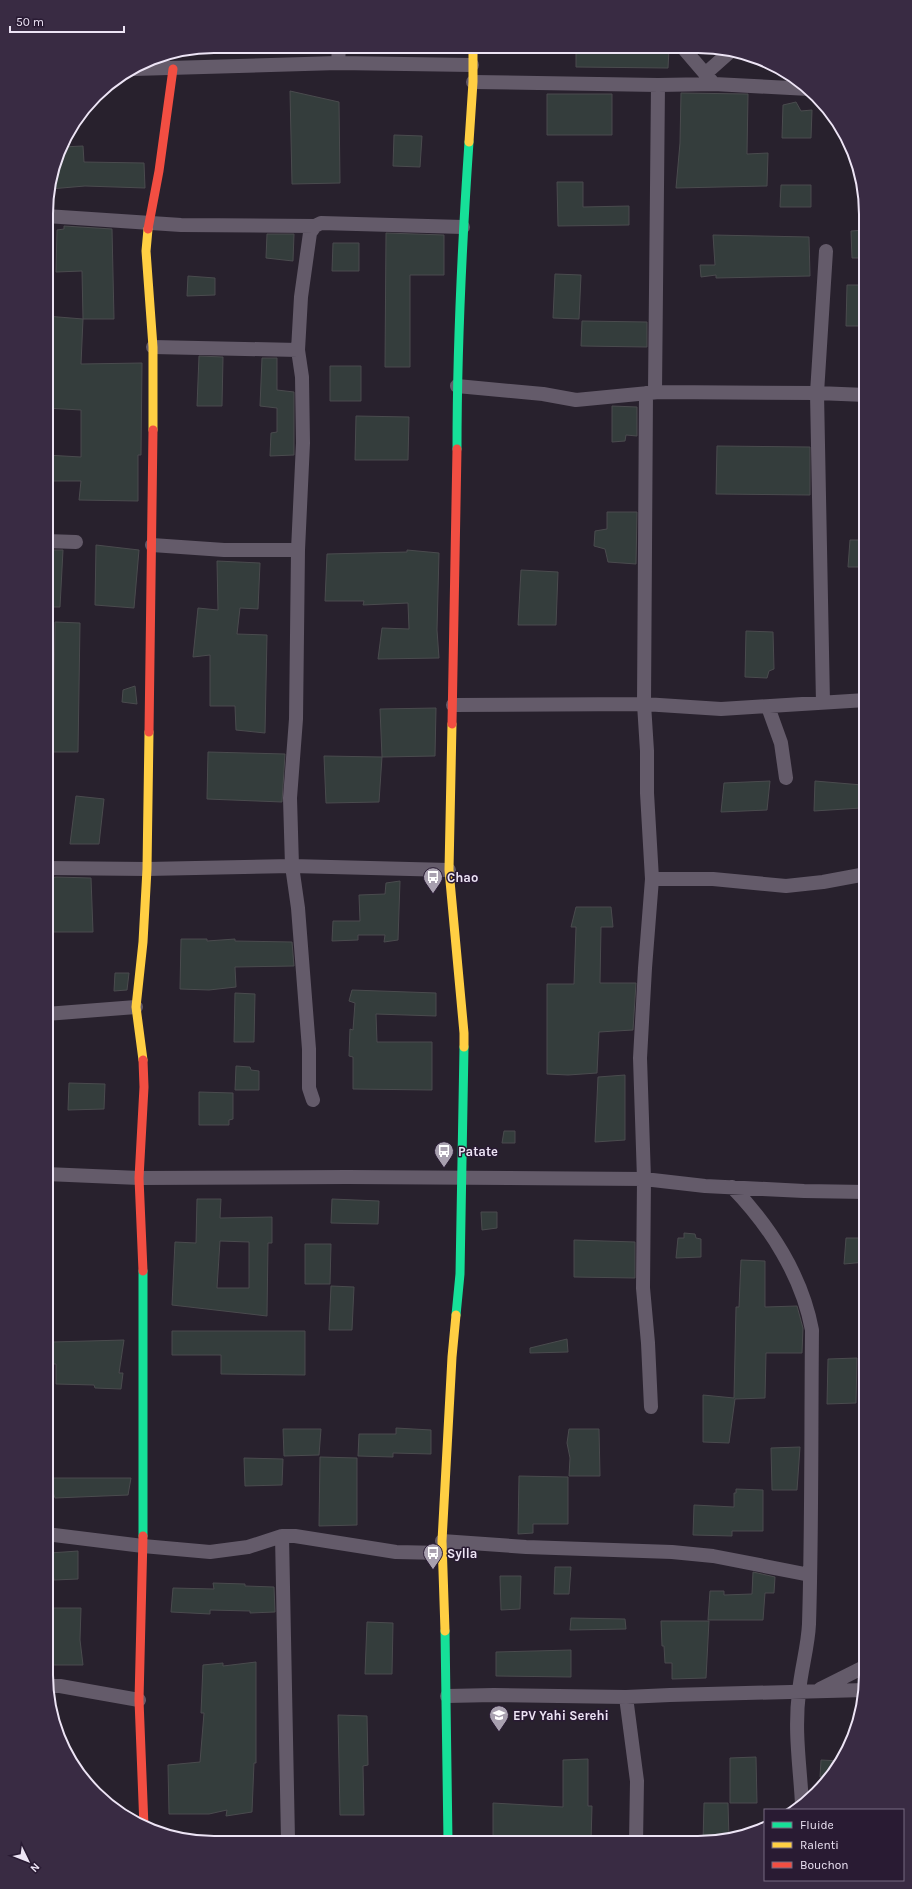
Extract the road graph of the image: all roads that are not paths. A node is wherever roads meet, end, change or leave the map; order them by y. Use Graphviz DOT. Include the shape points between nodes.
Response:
graph roads {
  1 [pos="338,53"];
  2 [pos="473,53"];
  3 [pos="687,53"];
  4 [pos="728,56"];
  5 [pos="338,64"];
  6 [pos="472,65"];
  7 [pos="145,69"];
  8 [pos="173,69"];
  9 [pos="710,79"];
  10 [pos="473,82"];
  11 [pos="658,86"];
  12 [pos="798,88"];
  13 [pos="53,216"];
  14 [pos="149,223"];
  15 [pos="315,226"];
  16 [pos="463,227"];
  17 [pos="826,251"];
  18 [pos="153,347"];
  19 [pos="298,350"];
  20 [pos="457,386"];
  21 [pos="650,392"];
  22 [pos="817,393"];
  23 [pos="859,395"];
  24 [pos="53,541"];
  25 [pos="76,542"];
  26 [pos="152,545"];
  27 [pos="298,550"];
  28 [pos="859,700"];
  29 [pos="823,703"];
  30 [pos="644,704"];
  31 [pos="452,705"];
  32 [pos="768,707"];
  33 [pos="786,778"];
  34 [pos="292,866"];
  35 [pos="53,868"];
  36 [pos="147,869"];
  37 [pos="450,870"];
  38 [pos="859,875"];
  39 [pos="652,879"];
  40 [pos="136,1007"];
  41 [pos="53,1013"];
  42 [pos="313,1100"];
  43 [pos="53,1174"];
  44 [pos="138,1178"];
  45 [pos="462,1178"];
  46 [pos="644,1179"];
  47 [pos="732,1187"];
  48 [pos="859,1192"];
  49 [pos="651,1407"];
  50 [pos="53,1535"];
  51 [pos="282,1536"];
  52 [pos="143,1546"];
  53 [pos="442,1547"];
  54 [pos="810,1575"];
  55 [pos="859,1669"];
  56 [pos="53,1686"];
  57 [pos="859,1690"];
  58 [pos="815,1691"];
  59 [pos="798,1692"];
  60 [pos="447,1696"];
  61 [pos="626,1697"];
  62 [pos="139,1700"];
  63 [pos="801,1798"];
  64 [pos="144,1819"];
  65 [pos="288,1836"];
  66 [pos="448,1836"];
  67 [pos="636,1836"];
  1 -- 5 [label="street"];
  2 -- 6 [label="street"];
  3 -- 9 [label="street"];
  4 -- 9 [label="street"];
  5 -- 6 [label="street"];
  5 -- 8 [label="street"];
  6 -- 10 [label="street"];
  7 -- 8 [label="street"];
  8 -- 14 [label="street"];
  9 -- 11 [label="street"];
  9 -- 12 [label="street"];
  10 -- 11 [label="street"];
  10 -- 16 [label="street"];
  11 -- 21 [label="street"];
  13 -- 14 [label="street"];
  14 -- 15 [label="street"];
  14 -- 18 [label="street" via="146,251"];
  15 -- 16 [label="street" via="321,222"];
  15 -- 19 [label="street" via="310,233 301,297"];
  16 -- 20 [label="street"];
  17 -- 22 [label="street"];
  18 -- 19 [label="street"];
  18 -- 26 [label="street"];
  19 -- 27 [label="street" via="302,377 303,443"];
  20 -- 21 [label="street" via="543,394 576,400"];
  20 -- 31 [label="street" via="457,526"];
  21 -- 22 [label="street"];
  21 -- 30 [label="street"];
  22 -- 23 [label="street"];
  22 -- 29 [label="street"];
  24 -- 25 [label="street"];
  26 -- 27 [label="street" via="224,550"];
  26 -- 36 [label="street"];
  27 -- 34 [label="street" via="296,719 290,798"];
  28 -- 29 [label="street"];
  29 -- 32 [label="street"];
  30 -- 31 [label="street"];
  30 -- 32 [label="street" via="721,709"];
  30 -- 39 [label="street" via="646,792"];
  31 -- 37 [label="street"];
  32 -- 33 [label="street" via="781,743"];
  34 -- 36 [label="street"];
  34 -- 37 [label="street"];
  34 -- 42 [label="street" via="298,908 309,1049 309,1088"];
  35 -- 36 [label="street"];
  36 -- 40 [label="street" via="144,942"];
  37 -- 45 [label="street" via="464,1033"];
  38 -- 39 [label="street" via="786,886 713,878"];
  39 -- 46 [label="street" via="640,1058"];
  40 -- 41 [label="street"];
  40 -- 44 [label="street" via="144,1087"];
  43 -- 44 [label="street"];
  44 -- 45 [label="street"];
  44 -- 52 [label="street" via="143,1264"];
  45 -- 46 [label="street"];
  45 -- 53 [label="street" via="460,1274 452,1357"];
  46 -- 47 [label="street"];
  46 -- 49 [label="street" via="643,1288"];
  47 -- 48 [label="street"];
  47 -- 54 [label="street" via="753,1209 773,1238 807,1304 812,1330"];
  50 -- 52 [label="street"];
  51 -- 52 [label="street" via="228,1551 187,1551"];
  51 -- 53 [label="street" via="396,1552"];
  51 -- 65 [label="street"];
  52 -- 62 [label="street"];
  53 -- 54 [label="street" via="672,1552 713,1556"];
  53 -- 60 [label="street"];
  54 -- 59 [label="street" via="808,1645"];
  55 -- 58 [label="street"];
  56 -- 62 [label="street"];
  57 -- 58 [label="street"];
  58 -- 59 [label="street"];
  59 -- 61 [label="street"];
  59 -- 63 [label="street" via="797,1757"];
  60 -- 61 [label="street"];
  60 -- 66 [label="street"];
  61 -- 67 [label="street" via="637,1781"];
  62 -- 64 [label="street"];
}
